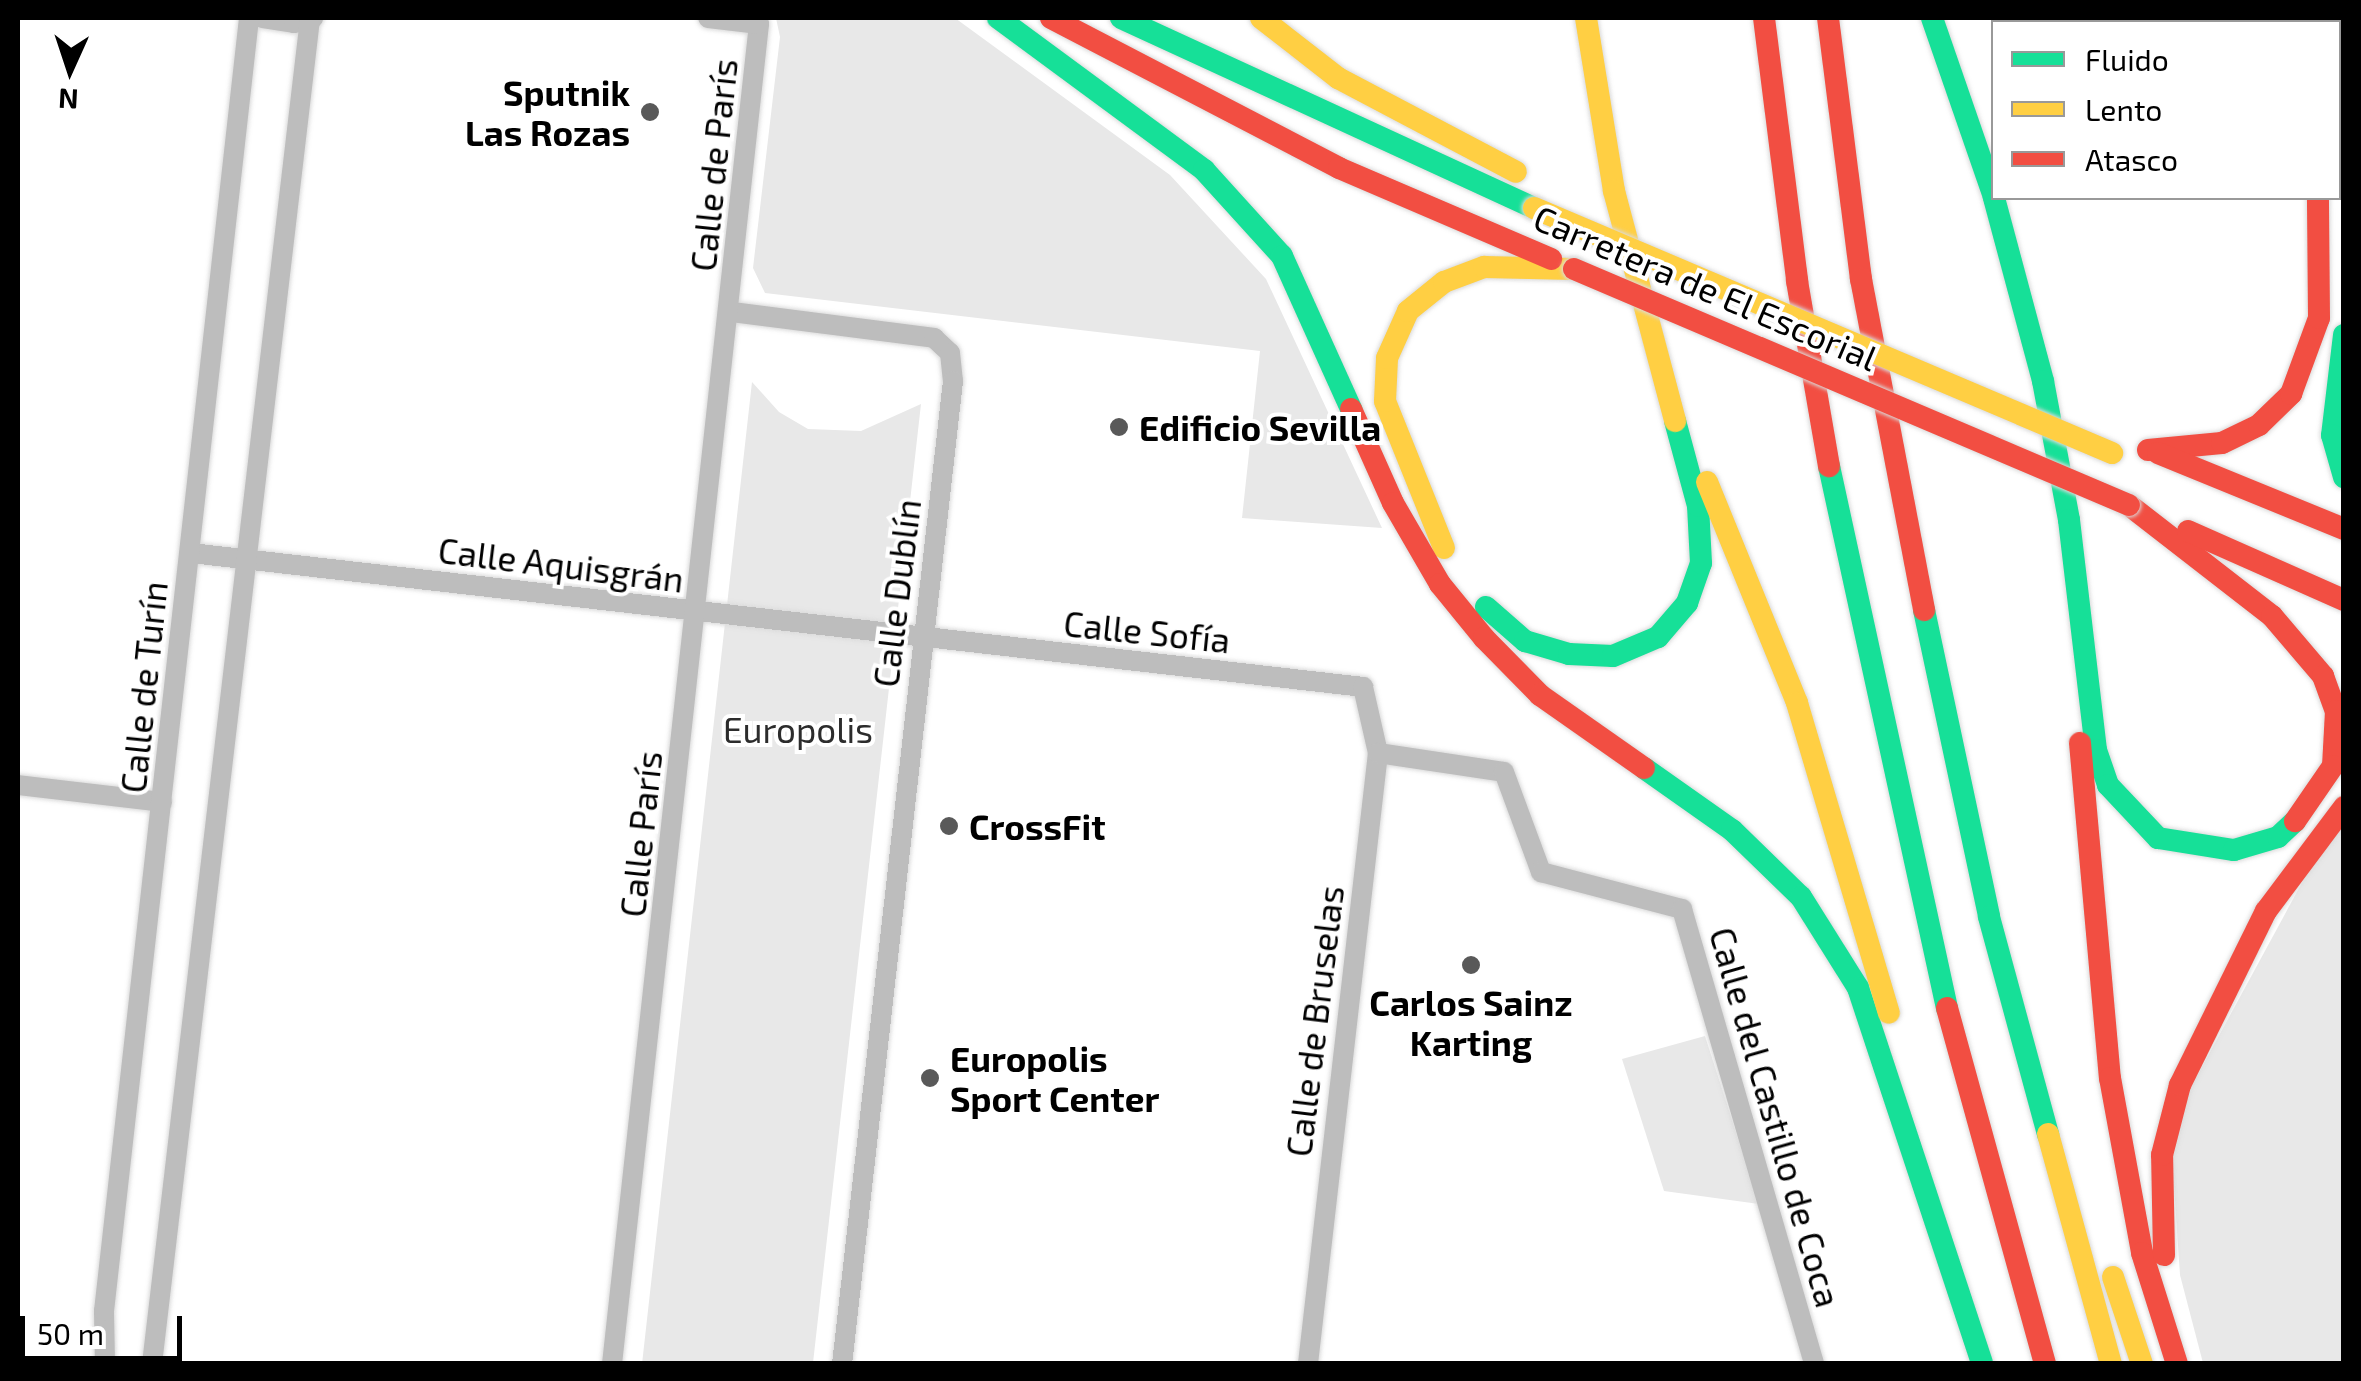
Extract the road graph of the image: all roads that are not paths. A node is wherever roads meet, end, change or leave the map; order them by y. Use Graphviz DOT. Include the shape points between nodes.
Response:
graph roads {
  1 [pos="249,18"];
  2 [pos="262,18"];
  3 [pos="311,18"];
  4 [pos="708,18"];
  5 [pos="998,18"];
  6 [pos="1051,18"];
  7 [pos="1121,18"];
  8 [pos="1174,18"];
  9 [pos="1261,18"];
  10 [pos="1764,18"];
  11 [pos="1828,18"];
  12 [pos="1932,18"];
  13 [pos="1958,18"];
  14 [pos="1587,25"];
  15 [pos="1349,124"];
  16 [pos="1981,154"];
  17 [pos="1991,187"];
  18 [pos="1538,197"];
  19 [pos="1995,200"];
  20 [pos="2318,200"];
  21 [pos="1574,269"];
  22 [pos="732,312"];
  23 [pos="2344,334"];
  24 [pos="1666,381"];
  25 [pos="2108,444"];
  26 [pos="2148,450"];
  27 [pos="2344,478"];
  28 [pos="2129,505"];
  29 [pos="2344,529"];
  30 [pos="190,553"];
  31 [pos="2344,555"];
  32 [pos="247,559"];
  33 [pos="2344,600"];
  34 [pos="696,613"];
  35 [pos="923,640"];
  36 [pos="1936,652"];
  37 [pos="2083,664"];
  38 [pos="1364,687"];
  39 [pos="1378,754"];
  40 [pos="18,785"];
  41 [pos="162,802"];
  42 [pos="2344,807"];
  43 [pos="1984,1160"];
  44 [pos="1982,1363"];
  45 [pos="105,1364"];
  46 [pos="152,1364"];
  47 [pos="612,1364"];
  48 [pos="842,1364"];
  49 [pos="1308,1364"];
  50 [pos="1814,1364"];
  51 [pos="2030,1364"];
  52 [pos="2045,1364"];
  53 [pos="2111,1364"];
  54 [pos="2142,1364"];
  55 [pos="2178,1364"];
  1 -- 30 [label="street, Calle de Turín"];
  2 -- 3 [label="street"];
  3 -- 32 [label="street"];
  4 -- 22 [label="street, Calle de París" via="759,24"];
  5 -- 44 [label="highway" via="1204,170 1282,256 1392,503 1440,584 1484,638 1540,695 1732,830 1801,897 1858,988"];
  6 -- 21 [label="highway, Carretera de El Escorial" via="1339,168"];
  7 -- 15 [label="highway, Carretera de El Escorial"];
  8 -- 15 [label="highway"];
  9 -- 18 [label="highway" via="1338,78"];
  10 -- 43 [label="highway" via="1797,281 1848,572"];
  11 -- 36 [label="highway" via="1861,279"];
  12 -- 16 [label="highway" via="1963,119"];
  13 -- 16 [label="highway"];
  14 -- 24 [label="highway" via="1614,191"];
  15 -- 18 [label="highway, Carretera de El Escorial"];
  16 -- 17 [label="highway"];
  18 -- 25 [label="highway, Carretera de El Escorial, bridge" via="1777,309"];
  19 -- 37 [label="highway" via="2043,381 2069,520"];
  20 -- 26 [label="highway" via="2319,318 2291,394 2259,425 2222,443"];
  21 -- 24 [label="highway" via="1484,266 1444,282 1408,311 1387,358 1385,401 1442,545 1484,606 1526,641 1569,654 1612,656 1658,637 1686,604 1700,563 1698,506"];
  21 -- 28 [label="highway, Carretera de El Escorial, bridge"];
  22 -- 34 [label="street, Calle París"];
  22 -- 35 [label="street, Calle Dublín" via="934,338 950,353 953,381"];
  23 -- 27 [label="highway" via="2332,435"];
  24 -- 44 [label="highway" via="1797,703 1931,1160"];
  25 -- 26 [label="highway"];
  25 -- 31 [label="highway"];
  26 -- 29 [label="highway"];
  28 -- 33 [label="highway, Carretera de El Escorial"];
  28 -- 37 [label="highway" via="2272,616 2323,676 2336,712 2333,766 2308,808 2278,837 2234,850 2158,838 2108,785"];
  30 -- 32 [label="street, Calle Aquisgrán"];
  30 -- 41 [label="street, Calle de Turín"];
  32 -- 34 [label="street, Calle Aquisgrán"];
  32 -- 46 [label="street"];
  34 -- 35 [label="street, Calle Aquisgrán"];
  34 -- 47 [label="street, Calle París"];
  35 -- 38 [label="street, Calle Sofía"];
  35 -- 48 [label="street, Calle Dublín"];
  36 -- 53 [label="highway" via="1989,918"];
  36 -- 54 [label="highway"];
  37 -- 55 [label="highway" via="2080,776 2110,1078 2142,1252"];
  38 -- 39 [label="street, Calle de Bruselas"];
  39 -- 49 [label="street, Calle de Bruselas"];
  39 -- 50 [label="street, Calle del Castillo de Coca" via="1504,772 1540,872 1682,908"];
  40 -- 41 [label="street"];
  41 -- 45 [label="street, Calle de Turín" via="104,1311"];
  42 -- 55 [label="highway" via="2266,912 2180,1086 2162,1155 2161,1238"];
  43 -- 51 [label="highway"];
  43 -- 52 [label="highway"];
}
